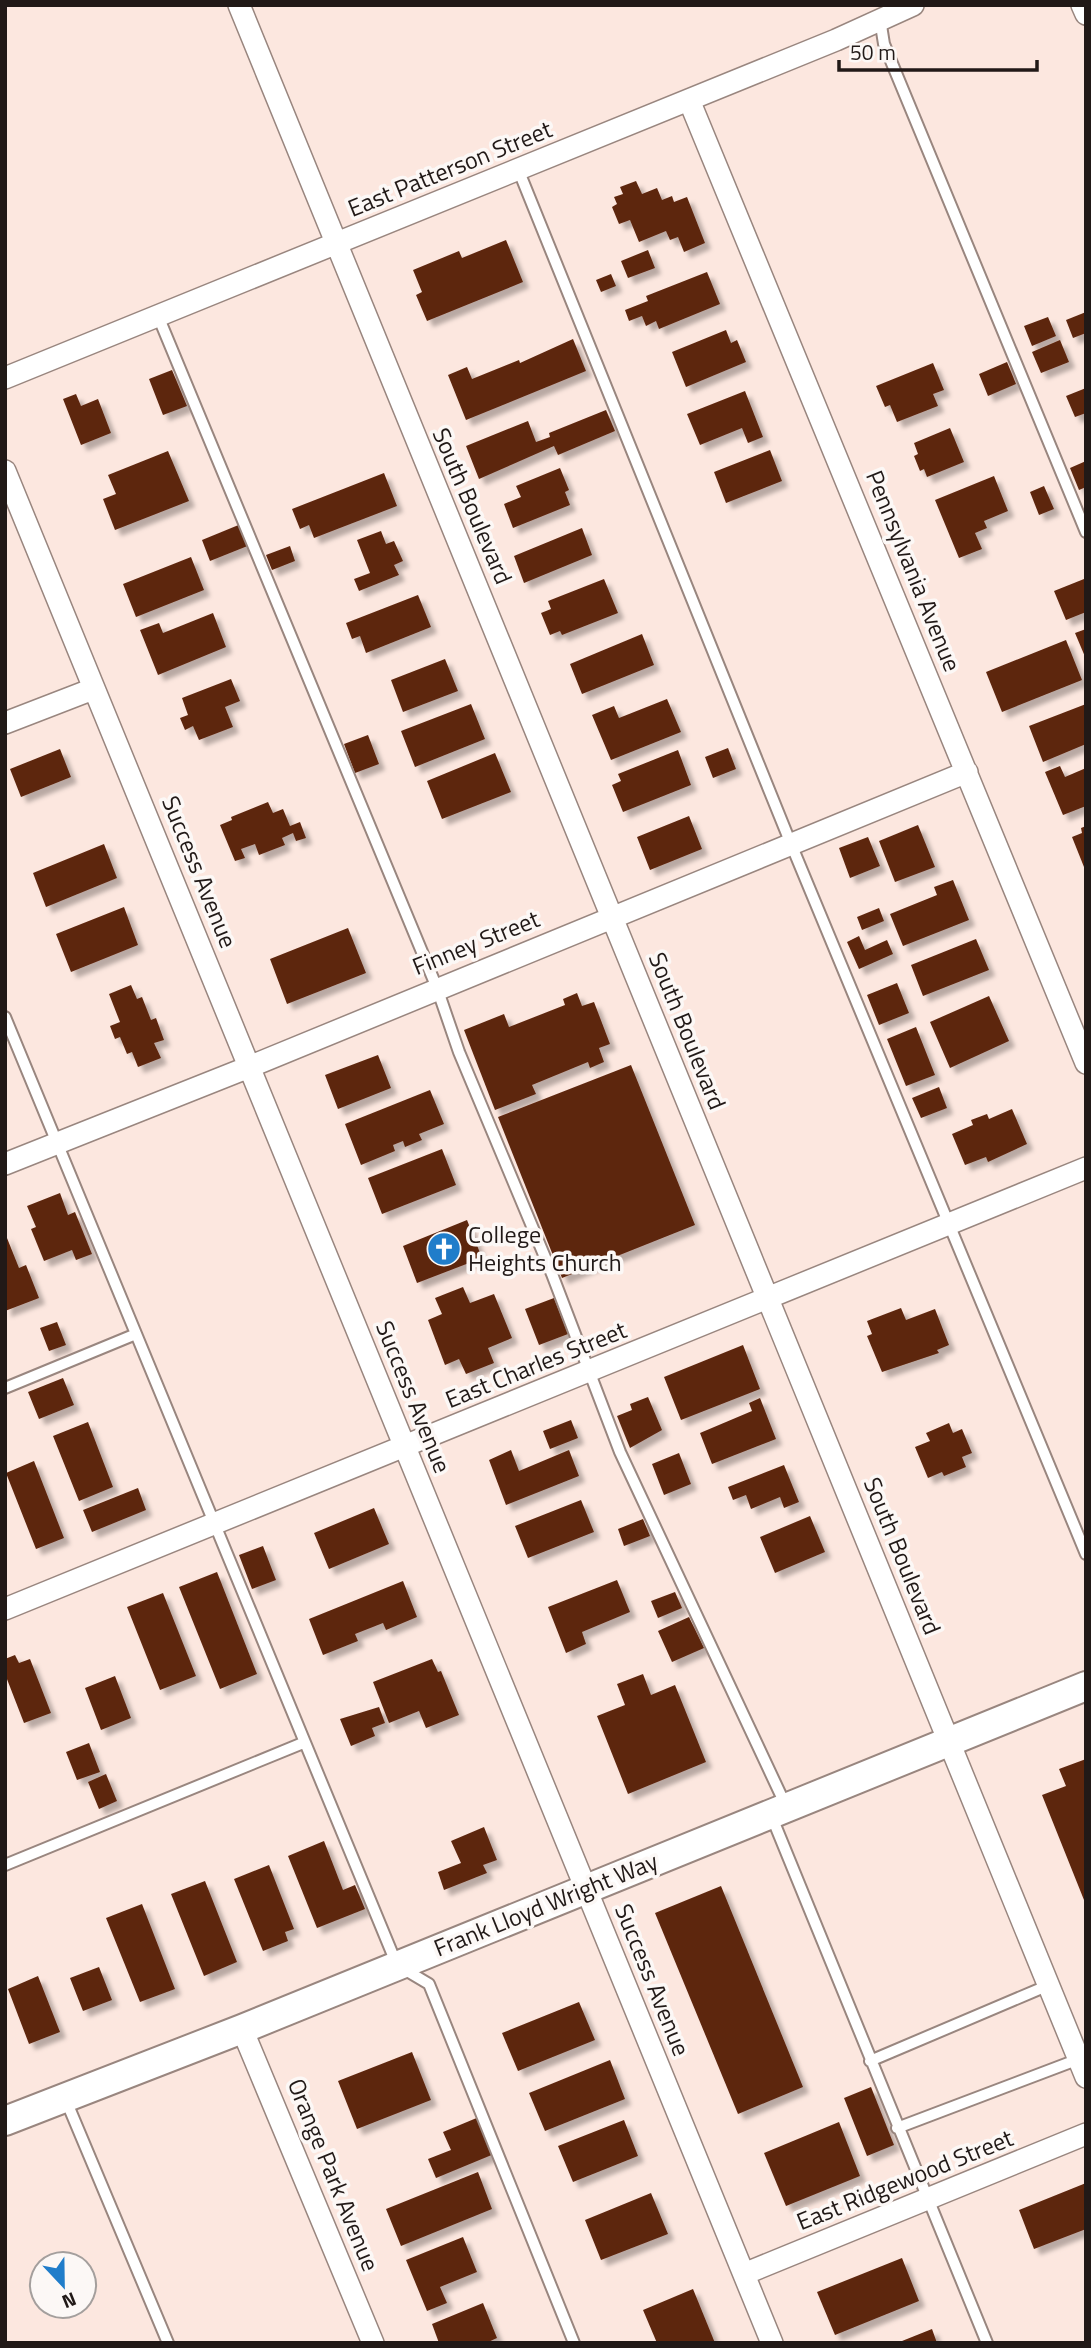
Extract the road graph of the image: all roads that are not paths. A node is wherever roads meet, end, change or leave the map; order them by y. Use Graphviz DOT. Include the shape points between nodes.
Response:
graph roads {
  1 [pos="239,5"];
  2 [pos="912,5"];
  3 [pos="1082,5"];
  4 [pos="877,12"];
  5 [pos="1086,14"];
  6 [pos="689,100"];
  7 [pos="518,169"];
  8 [pos="336,243"];
  9 [pos="158,316"];
  10 [pos="5,378"];
  11 [pos="5,471"];
  12 [pos="1086,532"];
  13 [pos="93,689"];
  14 [pos="5,723"];
  15 [pos="967,772"];
  16 [pos="791,844"];
  17 [pos="612,916"];
  18 [pos="437,988"];
  19 [pos="5,1017"];
  20 [pos="1086,1063"];
  21 [pos="249,1067"];
  22 [pos="56,1142"];
  23 [pos="5,1164"];
  24 [pos="1086,1168"];
  25 [pos="949,1224"];
  26 [pos="768,1297"];
  27 [pos="136,1334"];
  28 [pos="589,1373"];
  29 [pos="5,1388"];
  30 [pos="406,1447"];
  31 [pos="216,1525"];
  32 [pos="1086,1555"];
  33 [pos="5,1609"];
  34 [pos="1086,1686"];
  35 [pos="950,1741"];
  36 [pos="303,1743"];
  37 [pos="779,1811"];
  38 [pos="5,1865"];
  39 [pos="587,1889"];
  40 [pos="397,1965"];
  41 [pos="1049,1985"];
  42 [pos="242,2029"];
  43 [pos="870,2061"];
  44 [pos="1082,2068"];
  45 [pos="65,2098"];
  46 [pos="5,2121"];
  47 [pos="897,2128"];
  48 [pos="1086,2134"];
  49 [pos="926,2201"];
  50 [pos="744,2274"];
  51 [pos="168,2343"];
  52 [pos="373,2343"];
  53 [pos="574,2343"];
  54 [pos="772,2343"];
  55 [pos="987,2343"];
  1 -- 8 [label="street, South Boulevard"];
  2 -- 4 [label="street, East Patterson Street"];
  3 -- 5 [label="street"];
  4 -- 6 [label="street, East Patterson Street" via="836,40"];
  4 -- 12 [label="lane" via="884,44"];
  6 -- 7 [label="street, East Patterson Street"];
  6 -- 15 [label="street, Pennsylvania Avenue"];
  7 -- 8 [label="street, East Patterson Street"];
  7 -- 16 [label="lane"];
  8 -- 9 [label="street, East Patterson Street"];
  8 -- 17 [label="street, South Boulevard"];
  9 -- 10 [label="street, East Patterson Street"];
  9 -- 18 [label="lane"];
  11 -- 13 [label="street, Success Avenue"];
  13 -- 14 [label="street"];
  13 -- 21 [label="street, Success Avenue"];
  15 -- 16 [label="street, Finney Street"];
  15 -- 20 [label="street, Pennsylvania Avenue"];
  16 -- 17 [label="street, Finney Street"];
  16 -- 25 [label="lane"];
  17 -- 18 [label="street, Finney Street"];
  17 -- 26 [label="street, South Boulevard"];
  18 -- 21 [label="street, Finney Street"];
  18 -- 28 [label="lane"];
  19 -- 22 [label="lane"];
  21 -- 22 [label="street, Finney Street"];
  21 -- 30 [label="street, Success Avenue"];
  22 -- 23 [label="street, Finney Street"];
  22 -- 27 [label="lane"];
  24 -- 25 [label="street, East Charles Street"];
  25 -- 26 [label="street, East Charles Street"];
  25 -- 32 [label="lane"];
  26 -- 28 [label="street, East Charles Street"];
  26 -- 35 [label="street, South Boulevard"];
  27 -- 29 [label="lane"];
  27 -- 31 [label="lane"];
  28 -- 30 [label="street, East Charles Street"];
  28 -- 37 [label="lane"];
  30 -- 31 [label="street, East Charles Street"];
  30 -- 39 [label="street, Success Avenue"];
  31 -- 33 [label="street, East Charles Street"];
  31 -- 36 [label="lane"];
  34 -- 35 [label="street, Frank Lloyd Wright Way"];
  35 -- 37 [label="street, Frank Lloyd Wright Way"];
  35 -- 41 [label="street, South Boulevard"];
  36 -- 38 [label="lane"];
  36 -- 40 [label="lane"];
  37 -- 39 [label="street, Frank Lloyd Wright Way"];
  37 -- 43 [label="lane"];
  39 -- 40 [label="street, Frank Lloyd Wright Way"];
  39 -- 50 [label="street, Success Avenue"];
  40 -- 42 [label="street, Frank Lloyd Wright Way"];
  40 -- 53 [label="lane" via="429,1984"];
  41 -- 43 [label="lane"];
  41 -- 44 [label="street, South Boulevard"];
  42 -- 45 [label="street, Frank Lloyd Wright Way"];
  42 -- 52 [label="street, Orange Park Avenue"];
  43 -- 47 [label="lane"];
  44 -- 47 [label="lane"];
  45 -- 46 [label="street, Frank Lloyd Wright Way"];
  45 -- 51 [label="lane"];
  47 -- 49 [label="lane"];
  48 -- 49 [label="street, East Ridgewood Street"];
  49 -- 50 [label="street, East Ridgewood Street"];
  49 -- 55 [label="lane"];
  50 -- 54 [label="street, Success Avenue"];
}
